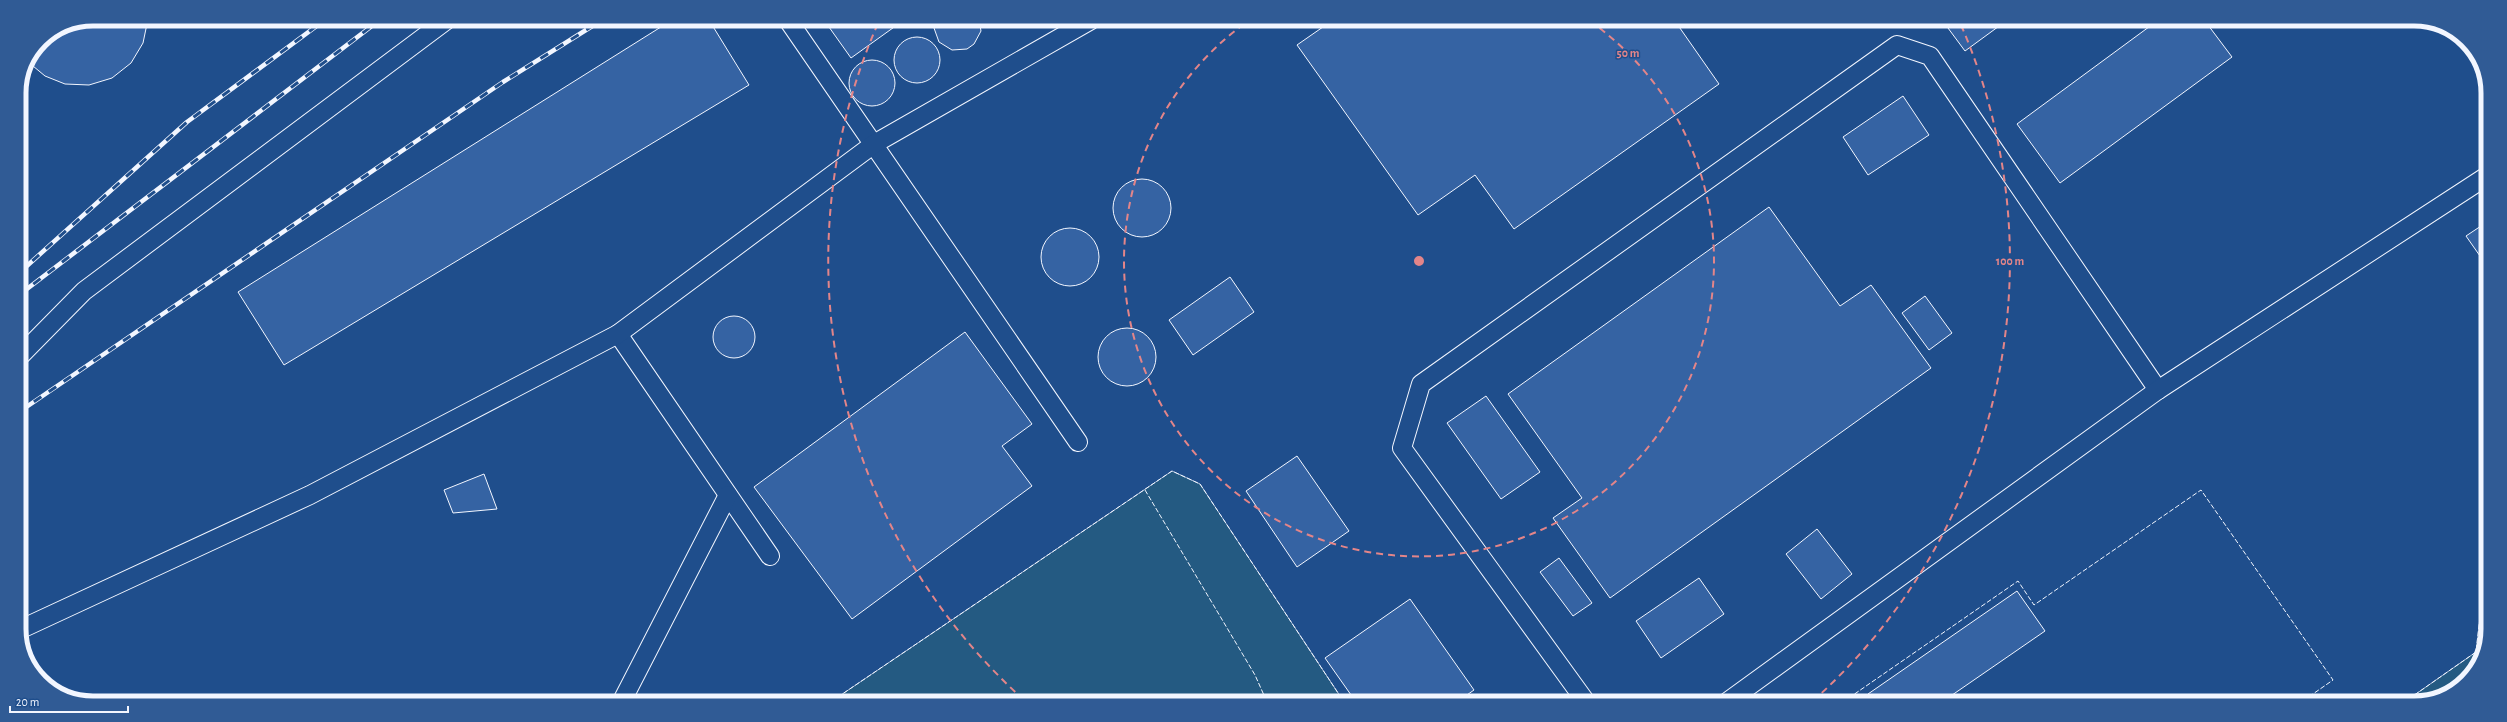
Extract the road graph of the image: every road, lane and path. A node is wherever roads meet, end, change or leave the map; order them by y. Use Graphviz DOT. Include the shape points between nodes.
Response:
graph roads {
  1 [pos="439,26"];
  2 [pos="792,26"];
  3 [pos="1080,26"];
  4 [pos="874,144"];
  5 [pos="2481,181"];
  6 [pos="618,334"];
  7 [pos="26,350"];
  8 [pos="2158,390"];
  9 [pos="1078,442"];
  10 [pos="728,495"];
  11 [pos="770,556"];
  12 [pos="26,627"];
  13 [pos="625,696"];
  14 [pos="1582,696"];
  15 [pos="1736,696"];
  1 -- 7 [label="lane" via="84,291"];
  2 -- 4 [label="lane"];
  3 -- 4 [label="lane"];
  4 -- 6 [label="lane"];
  4 -- 9 [label="lane"];
  5 -- 8 [label="lane"];
  6 -- 10 [label="lane"];
  6 -- 12 [label="lane" via="310,495"];
  8 -- 14 [label="lane" via="1930,56 1897,45 1421,384 1402,448"];
  8 -- 15 [label="lane"];
  10 -- 11 [label="lane"];
  10 -- 13 [label="lane"];
}
